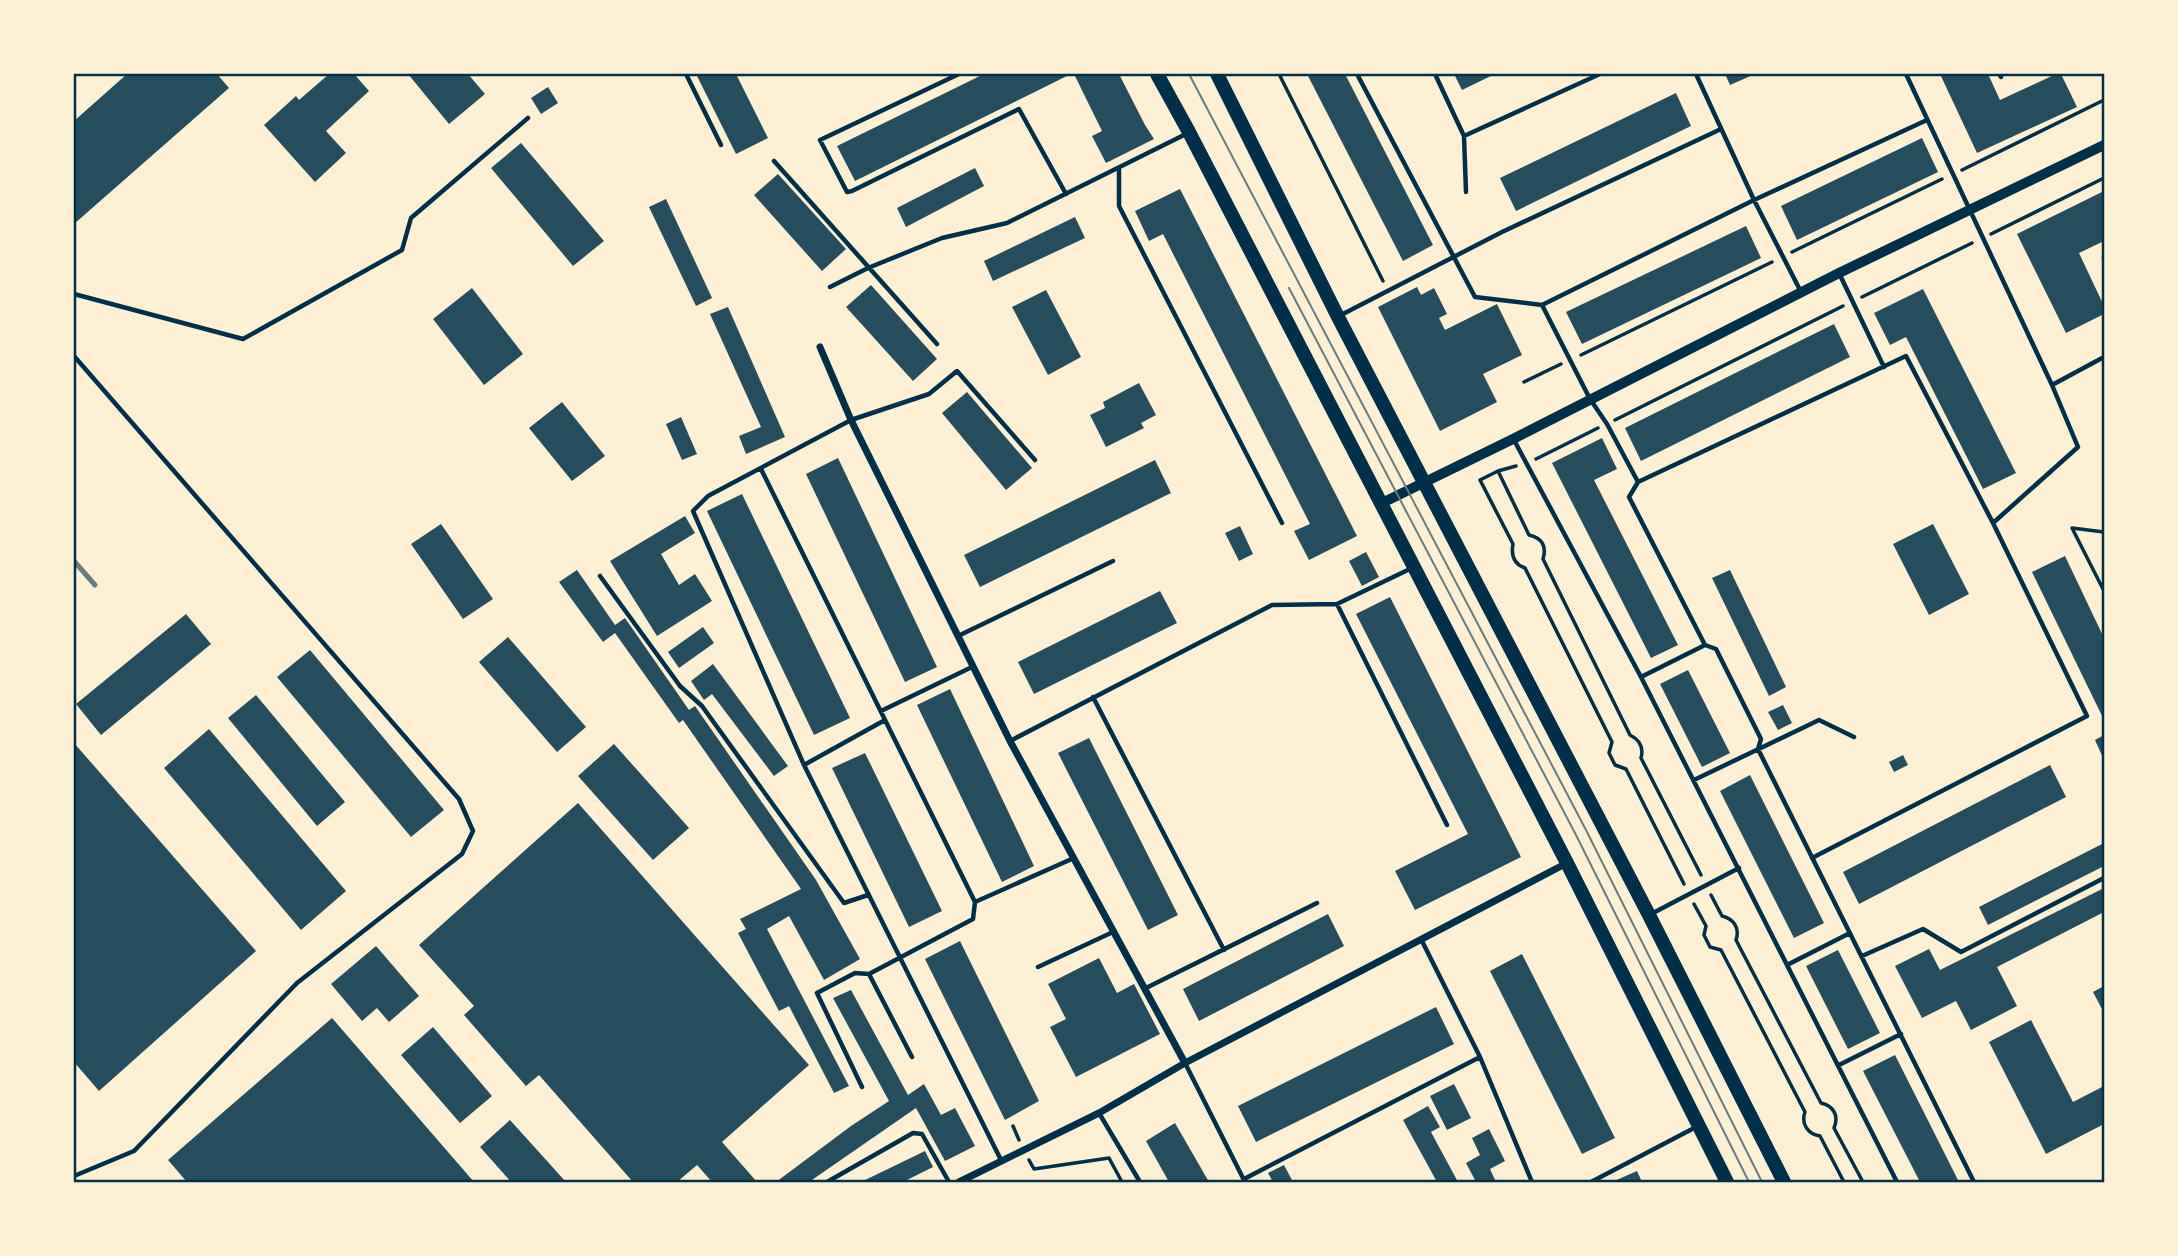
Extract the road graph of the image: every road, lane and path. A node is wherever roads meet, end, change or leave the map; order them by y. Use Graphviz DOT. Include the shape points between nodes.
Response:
graph roads {
  1 [pos="686,74"];
  2 [pos="959,74"];
  3 [pos="1157,74"];
  4 [pos="1217,74"];
  5 [pos="1279,74"];
  6 [pos="1357,74"];
  7 [pos="1435,74"];
  8 [pos="1600,74"];
  9 [pos="1696,74"];
  10 [pos="1906,74"];
  11 [pos="2105,100"];
  12 [pos="527,118"];
  13 [pos="1927,120"];
  14 [pos="1721,129"];
  15 [pos="1189,132"];
  16 [pos="1464,136"];
  17 [pos="721,145"];
  18 [pos="2105,145"];
  19 [pos="774,161"];
  20 [pos="1119,168"];
  21 [pos="1953,174"];
  22 [pos="2105,178"];
  23 [pos="1466,192"];
  24 [pos="1066,194"];
  25 [pos="1754,200"];
  26 [pos="1970,209"];
  27 [pos="1983,238"];
  28 [pos="1783,257"];
  29 [pos="1454,258"];
  30 [pos="868,268"];
  31 [pos="1839,273"];
  32 [pos="1383,281"];
  33 [pos="830,287"];
  34 [pos="1801,292"];
  35 [pos="74,294"];
  36 [pos="1853,301"];
  37 [pos="1542,305"];
  38 [pos="1338,317"];
  39 [pos="937,344"];
  40 [pos="820,347"];
  41 [pos="74,356"];
  42 [pos="2105,357"];
  43 [pos="1570,360"];
  44 [pos="1884,367"];
  45 [pos="1524,383"];
  46 [pos="2052,385"];
  47 [pos="1590,399"];
  48 [pos="851,420"];
  49 [pos="1607,424"];
  50 [pos="1513,439"];
  51 [pos="1035,460"];
  52 [pos="1527,463"];
  53 [pos="761,469"];
  54 [pos="1498,471"];
  55 [pos="1422,482"];
  56 [pos="1638,482"];
  57 [pos="1380,504"];
  58 [pos="1282,523"];
  59 [pos="1993,523"];
  60 [pos="2105,532"];
  61 [pos="1113,561"];
  62 [pos="1413,568"];
  63 [pos="600,576"];
  64 [pos="2105,591"];
  65 [pos="1337,604"];
  66 [pos="958,636"];
  67 [pos="1705,645"];
  68 [pos="972,667"];
  69 [pos="1641,677"];
  70 [pos="1093,697"];
  71 [pos="881,711"];
  72 [pos="885,720"];
  73 [pos="1854,737"];
  74 [pos="1010,741"];
  75 [pos="1758,750"];
  76 [pos="804,765"];
  77 [pos="1694,780"];
  78 [pos="1447,825"];
  79 [pos="1074,858"];
  80 [pos="1812,858"];
  81 [pos="1567,863"];
  82 [pos="1739,868"];
  83 [pos="2105,878"];
  84 [pos="1706,886"];
  85 [pos="1690,894"];
  86 [pos="868,895"];
  87 [pos="975,902"];
  88 [pos="1317,903"];
  89 [pos="1649,915"];
  90 [pos="1115,931"];
  91 [pos="1850,933"];
  92 [pos="1420,938"];
  93 [pos="1224,950"];
  94 [pos="1862,956"];
  95 [pos="901,959"];
  96 [pos="1787,965"];
  97 [pos="1038,967"];
  98 [pos="869,974"];
  99 [pos="1146,988"];
  100 [pos="1901,1034"];
  101 [pos="912,1057"];
  102 [pos="1480,1057"];
  103 [pos="1185,1063"];
  104 [pos="1839,1066"];
  105 [pos="862,1087"];
  106 [pos="1099,1113"];
  107 [pos="1013,1126"];
  108 [pos="1698,1126"];
  109 [pos="1024,1150"];
  110 [pos="1001,1160"];
  111 [pos="74,1176"];
  112 [pos="1244,1181"];
  113 [pos="827,1182"];
  114 [pos="949,1182"];
  115 [pos="959,1182"];
  116 [pos="1122,1182"];
  117 [pos="1140,1182"];
  118 [pos="1532,1182"];
  119 [pos="1591,1182"];
  120 [pos="1727,1182"];
  121 [pos="1784,1182"];
  122 [pos="1844,1182"];
  123 [pos="1863,1182"];
  124 [pos="1897,1182"];
  125 [pos="1974,1182"];
  1 -- 17 [label="lane"];
  2 -- 24 [label="lane" via="820,140 847,192 1019,109"];
  3 -- 15 [label="highway"];
  4 -- 38 [label="highway"];
  5 -- 32 [label="path"];
  6 -- 29 [label="lane"];
  7 -- 16 [label="lane"];
  8 -- 16 [label="lane"];
  9 -- 14 [label="lane"];
  10 -- 13 [label="lane"];
  11 -- 21 [label="path"];
  12 -- 35 [label="lane" via="411,218 402,250 243,339"];
  13 -- 21 [label="lane"];
  13 -- 25 [label="lane"];
  14 -- 25 [label="lane"];
  14 -- 29 [label="lane"];
  15 -- 20 [label="lane"];
  15 -- 57 [label="highway"];
  16 -- 23 [label="lane"];
  18 -- 26 [label="street"];
  19 -- 30 [label="lane"];
  20 -- 24 [label="lane"];
  20 -- 58 [label="lane" via="1119,206"];
  21 -- 26 [label="lane"];
  21 -- 28 [label="path"];
  22 -- 27 [label="path"];
  24 -- 30 [label="lane" via="1007,223 942,239"];
  25 -- 28 [label="lane"];
  25 -- 37 [label="lane"];
  26 -- 27 [label="lane"];
  26 -- 31 [label="street"];
  27 -- 36 [label="path"];
  27 -- 46 [label="lane"];
  28 -- 34 [label="lane"];
  28 -- 43 [label="path"];
  29 -- 37 [label="lane" via="1475,297"];
  29 -- 38 [label="lane"];
  30 -- 33 [label="lane"];
  30 -- 39 [label="lane"];
  31 -- 34 [label="street"];
  31 -- 36 [label="lane"];
  34 -- 47 [label="street"];
  36 -- 44 [label="lane"];
  36 -- 49 [label="path"];
  37 -- 43 [label="lane"];
  38 -- 55 [label="highway"];
  40 -- 48 [label="street"];
  41 -- 111 [label="lane" via="459,799 473,831 462,854 297,983 134,1151"];
  42 -- 46 [label="lane"];
  43 -- 45 [label="path"];
  43 -- 47 [label="lane"];
  44 -- 56 [label="lane"];
  44 -- 59 [label="lane" via="1906,356"];
  46 -- 59 [label="lane" via="2078,447"];
  47 -- 49 [label="lane"];
  47 -- 50 [label="street"];
  48 -- 51 [label="lane" via="929,394 957,371"];
  48 -- 53 [label="lane"];
  48 -- 66 [label="street"];
  49 -- 52 [label="path"];
  49 -- 56 [label="lane"];
  50 -- 52 [label="lane"];
  50 -- 55 [label="street"];
  52 -- 54 [label="path"];
  52 -- 69 [label="lane"];
  53 -- 71 [label="lane"];
  53 -- 76 [label="lane" via="708,496 693,511"];
  54 -- 84 [label="path" via="1529,535 1543,543 1543,559 1630,735 1639,741 1641,758"];
  54 -- 85 [label="path" via="1480,480 1513,544 1511,553 1525,568 1612,742 1609,753 1615,765 1626,769"];
  55 -- 57 [label="street"];
  55 -- 89 [label="highway"];
  56 -- 67 [label="lane" via="1629,497"];
  57 -- 62 [label="highway"];
  59 -- 80 [label="lane" via="2087,716"];
  60 -- 64 [label="path" via="2072,528"];
  61 -- 66 [label="lane"];
  62 -- 65 [label="lane"];
  62 -- 81 [label="highway"];
  63 -- 86 [label="lane" via="680,686 702,706 844,903"];
  65 -- 70 [label="lane" via="1272,605"];
  65 -- 78 [label="lane"];
  66 -- 68 [label="street"];
  67 -- 69 [label="lane"];
  67 -- 75 [label="lane" via="1716,649 1761,739"];
  68 -- 71 [label="lane"];
  68 -- 74 [label="street"];
  69 -- 77 [label="lane"];
  70 -- 74 [label="lane"];
  70 -- 93 [label="lane"];
  71 -- 72 [label="lane"];
  72 -- 76 [label="lane"];
  72 -- 87 [label="lane"];
  73 -- 75 [label="lane" via="1819,720"];
  74 -- 79 [label="street"];
  75 -- 77 [label="lane"];
  75 -- 80 [label="lane"];
  76 -- 86 [label="lane"];
  77 -- 82 [label="lane"];
  79 -- 87 [label="lane"];
  79 -- 90 [label="street"];
  80 -- 91 [label="lane"];
  81 -- 92 [label="street"];
  81 -- 108 [label="highway"];
  82 -- 84 [label="lane"];
  82 -- 96 [label="lane"];
  83 -- 94 [label="lane" via="1961,952 1923,929"];
  84 -- 85 [label="lane"];
  84 -- 123 [label="path" via="1722,916 1735,925 1736,940 1821,1102 1834,1110 1834,1128"];
  85 -- 89 [label="lane"];
  85 -- 122 [label="path" via="1706,926 1704,935 1710,947 1721,950 1805,1112 1803,1123 1810,1133 1820,1136"];
  86 -- 95 [label="lane"];
  87 -- 95 [label="lane" via="973,919"];
  88 -- 93 [label="lane"];
  89 -- 121 [label="highway"];
  90 -- 97 [label="lane"];
  90 -- 99 [label="street"];
  91 -- 94 [label="lane"];
  91 -- 96 [label="lane"];
  92 -- 102 [label="lane"];
  92 -- 103 [label="street"];
  93 -- 99 [label="lane"];
  94 -- 100 [label="lane"];
  95 -- 98 [label="lane"];
  95 -- 110 [label="lane"];
  96 -- 104 [label="lane"];
  98 -- 101 [label="lane"];
  98 -- 105 [label="lane" via="855,973 817,993"];
  99 -- 103 [label="street"];
  100 -- 104 [label="lane"];
  100 -- 125 [label="lane"];
  102 -- 112 [label="lane"];
  102 -- 118 [label="lane"];
  103 -- 106 [label="street"];
  103 -- 112 [label="lane"];
  104 -- 124 [label="lane"];
  106 -- 109 [label="street"];
  106 -- 117 [label="lane"];
  107 -- 109 [label="path"];
  108 -- 119 [label="lane"];
  108 -- 120 [label="highway"];
  109 -- 110 [label="street"];
  109 -- 116 [label="path" via="1034,1170 1109,1158"];
  110 -- 115 [label="street"];
  113 -- 114 [label="lane" via="913,1133 922,1134"];
}
